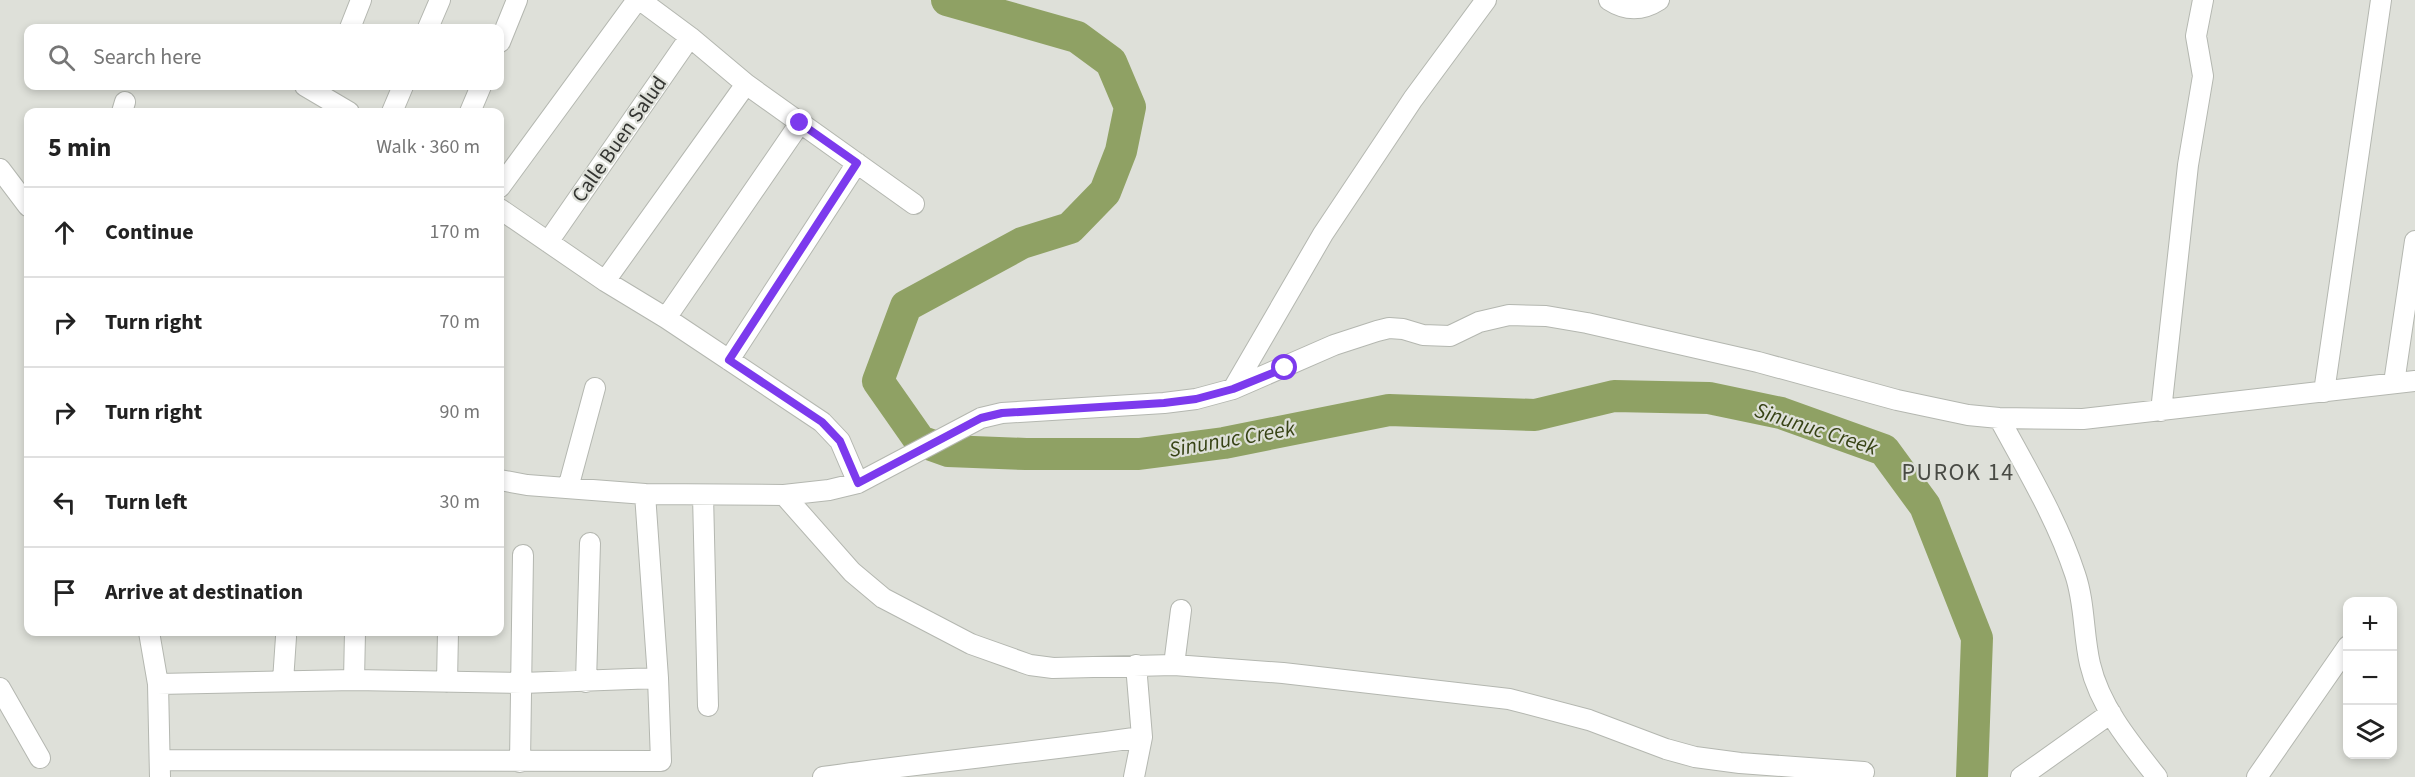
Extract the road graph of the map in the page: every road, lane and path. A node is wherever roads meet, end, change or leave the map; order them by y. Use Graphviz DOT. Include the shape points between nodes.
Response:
graph roads {
  1 [pos="361,0"];
  2 [pos="440,0"];
  3 [pos="517,0"];
  4 [pos="639,0"];
  5 [pos="1486,0"];
  6 [pos="1609,0"];
  7 [pos="1659,0"];
  8 [pos="2203,0"];
  9 [pos="2381,0"];
  10 [pos="352,24"];
  11 [pos="430,24"];
  12 [pos="504,32"];
  13 [pos="690,37"];
  14 [pos="746,84"];
  15 [pos="325,90"];
  16 [pos="402,90"];
  17 [pos="479,90"];
  18 [pos="345,108"];
  19 [pos="394,108"];
  20 [pos="472,108"];
  21 [pos="800,123"];
  22 [pos="857,163"];
  23 [pos="0,169"];
  24 [pos="504,182"];
  25 [pos="24,201"];
  26 [pos="914,204"];
  27 [pos="504,212"];
  28 [pos="2415,241"];
  29 [pos="548,242"];
  30 [pos="604,281"];
  31 [pos="666,318"];
  32 [pos="729,360"];
  33 [pos="2415,381"];
  34 [pos="2394,383"];
  35 [pos="595,388"];
  36 [pos="1233,389"];
  37 [pos="2324,392"];
  38 [pos="2161,411"];
  39 [pos="1999,418"];
  40 [pos="504,481"];
  41 [pos="858,483"];
  42 [pos="568,488"];
  43 [pos="645,494"];
  44 [pos="703,495"];
  45 [pos="784,495"];
  46 [pos="590,543"];
  47 [pos="523,555"];
  48 [pos="1181,610"];
  49 [pos="150,636"];
  50 [pos="355,636"];
  51 [pos="448,636"];
  52 [pos="286,637"];
  53 [pos="2345,651"];
  54 [pos="1136,665"];
  55 [pos="1174,665"];
  56 [pos="658,678"];
  57 [pos="354,680"];
  58 [pos="283,681"];
  59 [pos="447,682"];
  60 [pos="586,682"];
  61 [pos="522,683"];
  62 [pos="158,684"];
  63 [pos="0,688"];
  64 [pos="708,706"];
  65 [pos="2111,713"];
  66 [pos="1142,736"];
  67 [pos="40,758"];
  68 [pos="520,762"];
  69 [pos="160,768"];
  70 [pos="662,769"];
  71 [pos="927,770"];
  72 [pos="1864,772"];
  73 [pos="2152,775"];
  74 [pos="823,777"];
  75 [pos="1134,777"];
  76 [pos="2021,777"];
  77 [pos="2257,777"];
  1 -- 10 [label="street"];
  2 -- 11 [label="street"];
  3 -- 12 [label="street"];
  4 -- 13 [label="street"];
  4 -- 24 [label="street"];
  5 -- 36 [label="street" via="1413,99 1323,234"];
  6 -- 7 [label="street" via="1633,10"];
  8 -- 38 [label="street" via="2196,36 2203,76 2188,165"];
  9 -- 37 [label="street"];
  13 -- 14 [label="street"];
  13 -- 29 [label="street, Calle Buen Salud"];
  14 -- 21 [label="street"];
  14 -- 30 [label="street"];
  15 -- 18 [label="street"];
  16 -- 19 [label="street"];
  17 -- 20 [label="street"];
  21 -- 22 [label="street"];
  21 -- 31 [label="street"];
  22 -- 26 [label="street"];
  22 -- 32 [label="street"];
  23 -- 25 [label="street"];
  27 -- 29 [label="street"];
  28 -- 34 [label="street"];
  29 -- 30 [label="street"];
  30 -- 31 [label="street"];
  31 -- 32 [label="street"];
  32 -- 41 [label="street" via="822,422 840,441"];
  33 -- 34 [label="street"];
  34 -- 37 [label="street"];
  35 -- 42 [label="street"];
  36 -- 39 [label="street" via="1334,345 1377,331 1403,329 1435,338 1450,336 1479,322 1529,315 1587,323 1758,362 1897,400"];
  36 -- 41 [label="street" via="1164,403 1002,413 981,418"];
  37 -- 38 [label="street"];
  38 -- 39 [label="street" via="2084,419"];
  39 -- 65 [label="street" via="2049,513 2075,574 2090,664"];
  40 -- 42 [label="street"];
  41 -- 45 [label="street"];
  42 -- 43 [label="street"];
  43 -- 44 [label="street"];
  43 -- 56 [label="street"];
  44 -- 45 [label="street"];
  44 -- 64 [label="street"];
  45 -- 54 [label="street" via="852,572 883,598 971,644 1030,665 1053,668"];
  46 -- 60 [label="street"];
  47 -- 61 [label="street"];
  48 -- 55 [label="street"];
  49 -- 62 [label="street"];
  50 -- 57 [label="street"];
  51 -- 59 [label="street"];
  52 -- 58 [label="street"];
  53 -- 77 [label="street"];
  54 -- 55 [label="street"];
  54 -- 66 [label="street"];
  55 -- 72 [label="street" via="1509,699 1589,720 1695,757"];
  56 -- 60 [label="street"];
  56 -- 70 [label="street"];
  57 -- 58 [label="street"];
  57 -- 59 [label="street"];
  58 -- 62 [label="street"];
  59 -- 61 [label="street"];
  60 -- 61 [label="street"];
  61 -- 68 [label="street"];
  62 -- 69 [label="street"];
  63 -- 67 [label="street"];
  65 -- 73 [label="street"];
  65 -- 76 [label="street"];
  66 -- 71 [label="street"];
  66 -- 75 [label="street"];
  68 -- 69 [label="street"];
  68 -- 70 [label="street"];
  71 -- 74 [label="street"];
}
